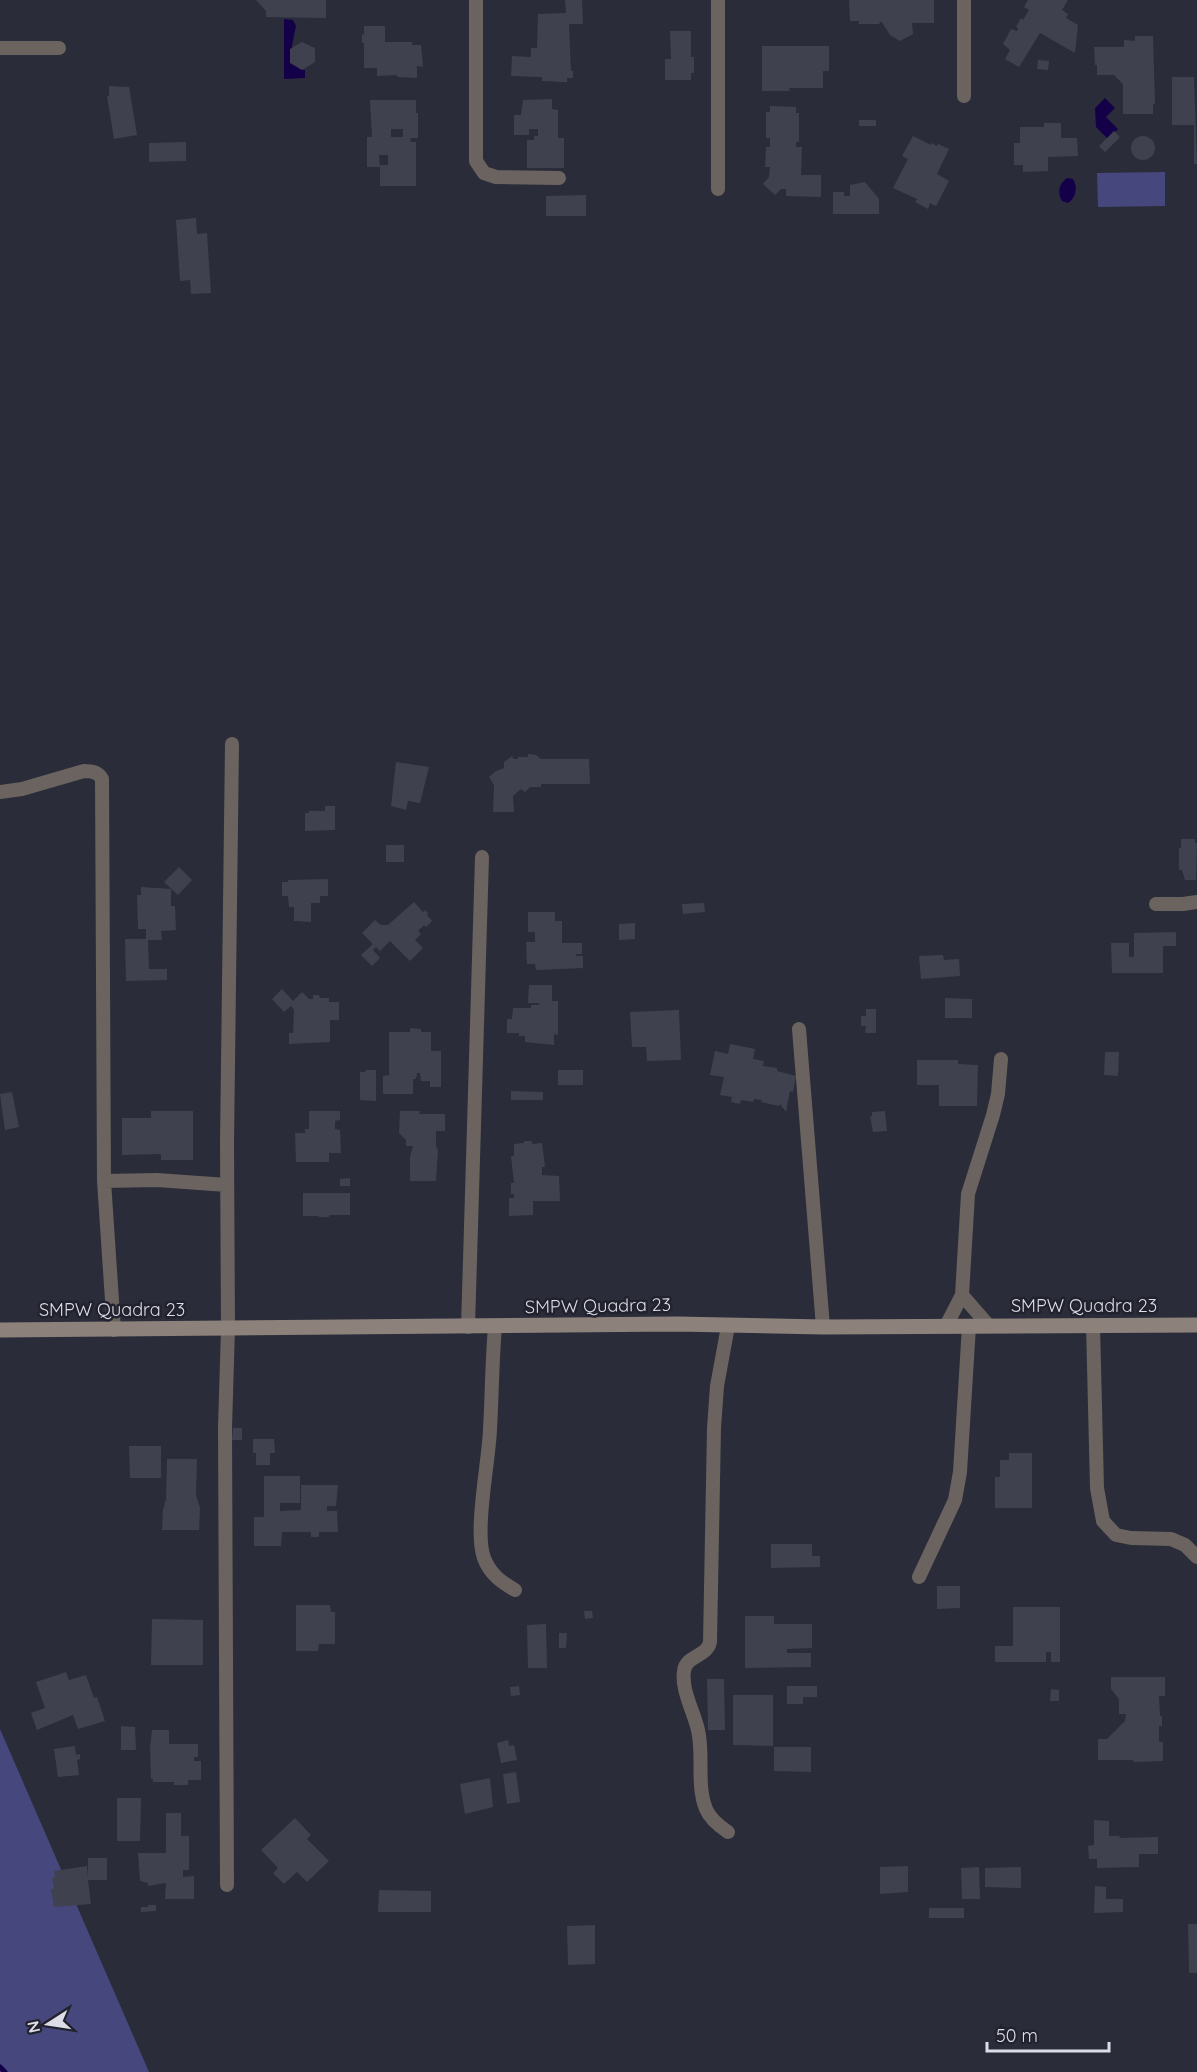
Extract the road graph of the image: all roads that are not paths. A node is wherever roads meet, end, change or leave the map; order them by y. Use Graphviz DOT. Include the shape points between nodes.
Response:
graph roads {
  1 [pos="476,0"];
  2 [pos="718,0"];
  3 [pos="964,0"];
  4 [pos="0,48"];
  5 [pos="59,48"];
  6 [pos="964,96"];
  7 [pos="559,178"];
  8 [pos="718,189"];
  9 [pos="232,744"];
  10 [pos="0,792"];
  11 [pos="482,857"];
  12 [pos="1197,902"];
  13 [pos="1156,904"];
  14 [pos="1197,915"];
  15 [pos="799,1029"];
  16 [pos="1001,1059"];
  17 [pos="104,1181"];
  18 [pos="227,1185"];
  19 [pos="962,1295"];
  20 [pos="1093,1325"];
  21 [pos="1197,1325"];
  22 [pos="728,1326"];
  23 [pos="946,1326"];
  24 [pos="969,1326"];
  25 [pos="989,1326"];
  26 [pos="468,1327"];
  27 [pos="495,1327"];
  28 [pos="823,1327"];
  29 [pos="228,1328"];
  30 [pos="0,1330"];
  31 [pos="114,1330"];
  32 [pos="1197,1557"];
  33 [pos="919,1577"];
  34 [pos="515,1590"];
  35 [pos="728,1832"];
  36 [pos="227,1885"];
  1 -- 7 [label="street" via="476,161 483,173 496,177"];
  2 -- 8 [label="street"];
  3 -- 6 [label="street"];
  4 -- 5 [label="street"];
  9 -- 18 [label="street"];
  10 -- 17 [label="street" via="84,771 99,774 102,779"];
  11 -- 26 [label="street"];
  12 -- 13 [label="street"];
  12 -- 14 [label="street"];
  15 -- 28 [label="street"];
  16 -- 19 [label="street" via="993,1115 968,1194"];
  17 -- 18 [label="street"];
  17 -- 31 [label="street"];
  18 -- 29 [label="street"];
  19 -- 23 [label="street"];
  19 -- 25 [label="street"];
  20 -- 21 [label="street, SMPW Quadra 23"];
  20 -- 25 [label="street, SMPW Quadra 23"];
  20 -- 32 [label="street" via="1097,1488 1103,1521 1116,1535 1171,1539 1185,1545"];
  22 -- 27 [label="street, SMPW Quadra 23"];
  22 -- 28 [label="street, SMPW Quadra 23"];
  22 -- 35 [label="street" via="714,1428 710,1642 704,1653 688,1662 683,1675 700,1738 703,1800 712,1820"];
  23 -- 24 [label="street, SMPW Quadra 23"];
  23 -- 28 [label="street, SMPW Quadra 23"];
  24 -- 25 [label="street, SMPW Quadra 23"];
  24 -- 33 [label="street" via="955,1500"];
  26 -- 27 [label="street, SMPW Quadra 23"];
  26 -- 29 [label="street, SMPW Quadra 23"];
  27 -- 34 [label="street" via="481,1537 490,1570 500,1582"];
  29 -- 31 [label="street, SMPW Quadra 23"];
  29 -- 36 [label="street"];
  30 -- 31 [label="street, SMPW Quadra 23"];
}
